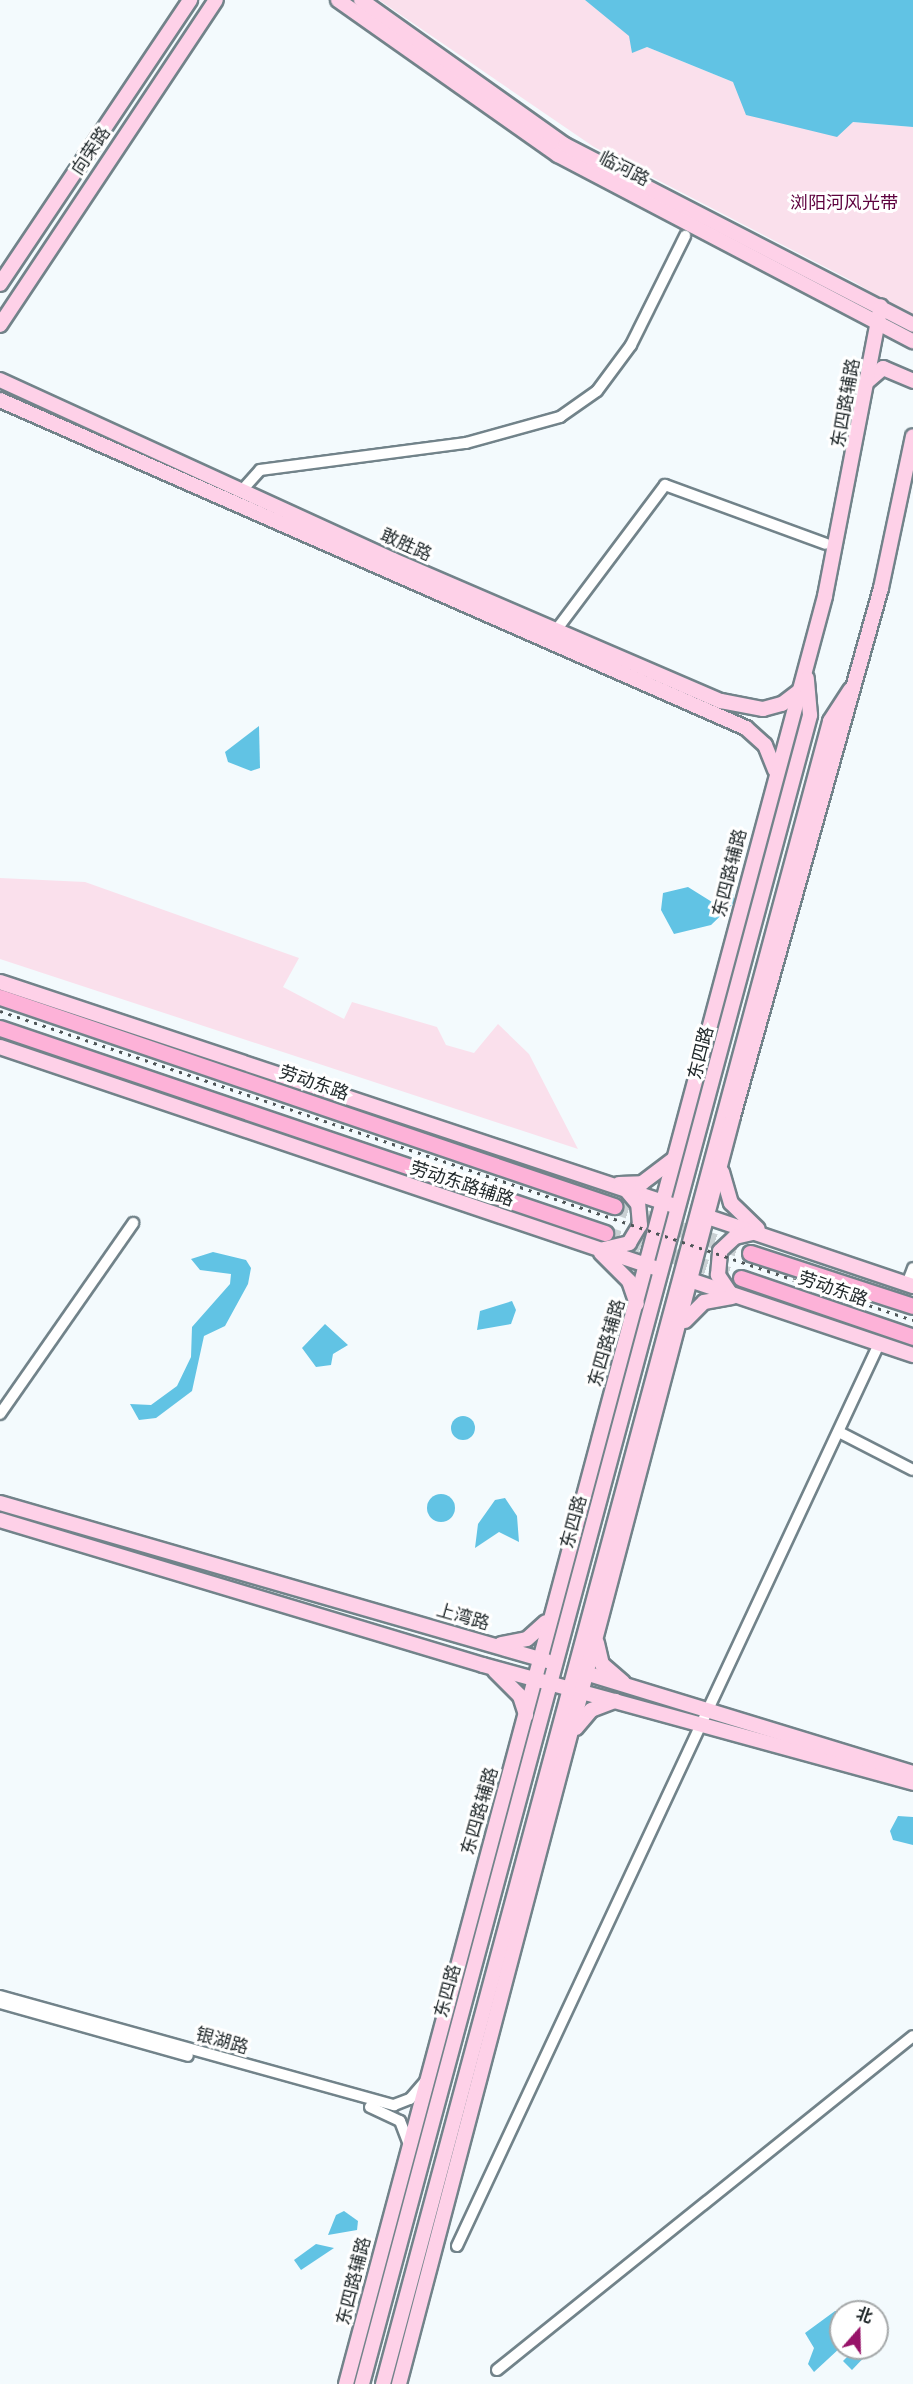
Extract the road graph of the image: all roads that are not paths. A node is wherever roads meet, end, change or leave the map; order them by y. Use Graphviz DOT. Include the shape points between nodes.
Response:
graph roads {
  1 [pos="190,0"];
  2 [pos="216,0"];
  3 [pos="338,0"];
  4 [pos="361,0"];
  5 [pos="685,236"];
  6 [pos="0,284"];
  7 [pos="841,301"];
  8 [pos="881,306"];
  9 [pos="878,321"];
  10 [pos="913,324"];
  11 [pos="0,325"];
  12 [pos="913,341"];
  13 [pos="874,348"];
  14 [pos="0,380"];
  15 [pos="868,381"];
  16 [pos="913,381"];
  17 [pos="0,400"];
  18 [pos="913,436"];
  19 [pos="244,488"];
  20 [pos="826,544"];
  21 [pos="557,629"];
  22 [pos="806,667"];
  23 [pos="857,678"];
  24 [pos="800,689"];
  25 [pos="776,771"];
  26 [pos="0,982"];
  27 [pos="0,997"];
  28 [pos="0,1028"];
  29 [pos="724,1032"];
  30 [pos="759,1035"];
  31 [pos="0,1047"];
  32 [pos="731,1084"];
  33 [pos="694,1085"];
  34 [pos="676,1153"];
  35 [pos="690,1165"];
  36 [pos="715,1168"];
  37 [pos="603,1182"];
  38 [pos="623,1189"];
  39 [pos="663,1202"];
  40 [pos="615,1206"];
  41 [pos="678,1207"];
  42 [pos="702,1215"];
  43 [pos="133,1224"];
  44 [pos="605,1233"];
  45 [pos="758,1234"];
  46 [pos="778,1240"];
  47 [pos="593,1247"];
  48 [pos="750,1253"];
  49 [pos="654,1267"];
  50 [pos="913,1268"];
  51 [pos="679,1276"];
  52 [pos="741,1278"];
  53 [pos="693,1280"];
  54 [pos="910,1285"];
  55 [pos="731,1293"];
  56 [pos="745,1298"];
  57 [pos="637,1306"];
  58 [pos="913,1306"];
  59 [pos="679,1334"];
  60 [pos="913,1336"];
  61 [pos="879,1344"];
  62 [pos="639,1345"];
  63 [pos="913,1355"];
  64 [pos="633,1368"];
  65 [pos="0,1414"];
  66 [pos="602,1421"];
  67 [pos="839,1432"];
  68 [pos="913,1470"];
  69 [pos="636,1492"];
  70 [pos="0,1503"];
  71 [pos="0,1520"];
  72 [pos="605,1553"];
  73 [pos="594,1596"];
  74 [pos="552,1609"];
  75 [pos="596,1638"];
  76 [pos="490,1643"];
  77 [pos="540,1659"];
  78 [pos="554,1663"];
  79 [pos="483,1665"];
  80 [pos="573,1669"];
  81 [pos="587,1674"];
  82 [pos="542,1681"];
  83 [pos="567,1687"];
  84 [pos="636,1689"];
  85 [pos="583,1691"];
  86 [pos="622,1702"];
  87 [pos="706,1711"];
  88 [pos="526,1716"];
  89 [pos="700,1724"];
  90 [pos="572,1738"];
  91 [pos="529,1753"];
  92 [pos="913,1773"];
  93 [pos="913,1783"];
  94 [pos="516,1804"];
  95 [pos="551,1818"];
  96 [pos="489,1849"];
  97 [pos="523,1862"];
  98 [pos="0,1995"];
  99 [pos="0,2003"];
  100 [pos="913,2036"];
  101 [pos="427,2079"];
  102 [pos="409,2148"];
  103 [pos="457,2246"];
  104 [pos="497,2370"];
  105 [pos="346,2384"];
  106 [pos="362,2384"];
  107 [pos="383,2384"];
  108 [pos="399,2384"];
  1 -- 6 [label="main road, 向荣路"];
  2 -- 11 [label="main road, 向荣路"];
  3 -- 7 [label="main road, 临河路" via="558,155"];
  4 -- 8 [label="main road, 临河路" via="565,145"];
  5 -- 19 [label="street" via="631,345 597,391 560,417 466,443 260,470"];
  7 -- 9 [label="main road, 临河路"];
  7 -- 13 [label="main road" via="866,324"];
  8 -- 9 [label="main road, 东四路辅路"];
  8 -- 10 [label="main road, 临河路"];
  9 -- 12 [label="main road, 临河路"];
  9 -- 13 [label="main road, 东四路辅路"];
  13 -- 15 [label="main road, 东四路辅路"];
  14 -- 19 [label="main road, 敢胜路"];
  15 -- 16 [label="main road" via="883,368"];
  15 -- 22 [label="main road, 东四路辅路" via="837,547"];
  17 -- 25 [label="main road, 敢胜路" via="746,728 765,745"];
  18 -- 23 [label="main road"];
  19 -- 21 [label="main road, 敢胜路" via="393,560"];
  20 -- 21 [label="street" via="665,485"];
  21 -- 24 [label="main road, 敢胜路" via="740,707 773,707"];
  22 -- 24 [label="main road, 东四路辅路"];
  22 -- 29 [label="main road, 东四路" via="810,715"];
  23 -- 30 [label="main road"];
  23 -- 32 [label="main road, 东四路" via="830,721"];
  24 -- 25 [label="main road, 东四路辅路"];
  25 -- 33 [label="main road, 东四路辅路"];
  26 -- 37 [label="main road"];
  27 -- 40 [label="highway, 劳动东路"];
  28 -- 44 [label="highway"];
  29 -- 33 [label="main road"];
  29 -- 35 [label="main road, 东四路"];
  30 -- 32 [label="main road"];
  30 -- 36 [label="main road"];
  31 -- 47 [label="main road, 劳动东路辅路"];
  32 -- 36 [label="main road, 东四路"];
  33 -- 34 [label="main road, 东四路辅路"];
  34 -- 37 [label="main road" via="662,1173 642,1183"];
  34 -- 39 [label="main road, 东四路辅路"];
  35 -- 36 [label="main road" via="698,1181"];
  35 -- 41 [label="main road, 东四路"];
  36 -- 42 [label="main road, 东四路"];
  36 -- 46 [label="main road" via="739,1215"];
  37 -- 38 [label="main road"];
  38 -- 39 [label="main road"];
  38 -- 47 [label="main road" via="638,1204 640,1225 629,1243"];
  39 -- 41 [label="main road"];
  39 -- 49 [label="main road, 东四路辅路"];
  41 -- 42 [label="main road"];
  41 -- 49 [label="main road, 东四路"];
  42 -- 45 [label="main road"];
  42 -- 51 [label="main road, 东四路"];
  42 -- 53 [label="main road"];
  43 -- 65 [label="street"];
  45 -- 46 [label="main road"];
  45 -- 55 [label="main road" via="735,1237 720,1251 718,1275"];
  46 -- 54 [label="main road"];
  47 -- 49 [label="main road, 劳动东路辅路"];
  47 -- 57 [label="main road" via="620,1270"];
  48 -- 58 [label="highway, 劳动东路"];
  49 -- 51 [label="main road, 劳动东路辅路"];
  49 -- 57 [label="main road, 东四路辅路"];
  49 -- 62 [label="main road, 东四路"];
  50 -- 54 [label="street"];
  51 -- 53 [label="main road, 劳动东路辅路"];
  51 -- 72 [label="main road, 东四路"];
  52 -- 60 [label="highway, 劳动东路"];
  53 -- 55 [label="main road, 劳动东路辅路"];
  53 -- 59 [label="main road"];
  55 -- 56 [label="main road, 劳动东路辅路"];
  56 -- 59 [label="main road" via="704,1302"];
  56 -- 61 [label="main road, 劳动东路辅路"];
  57 -- 62 [label="main road"];
  57 -- 66 [label="main road, 东四路辅路"];
  59 -- 69 [label="main road"];
  61 -- 63 [label="main road, 劳动东路辅路"];
  61 -- 67 [label="street"];
  62 -- 64 [label="main road, 东四路"];
  64 -- 66 [label="main road"];
  64 -- 78 [label="main road, 东四路"];
  66 -- 74 [label="main road, 东四路辅路"];
  67 -- 68 [label="street"];
  67 -- 87 [label="street"];
  69 -- 72 [label="main road"];
  69 -- 75 [label="main road"];
  70 -- 76 [label="main road, 上湾路"];
  71 -- 79 [label="main road"];
  72 -- 73 [label="main road, 东四路"];
  73 -- 75 [label="main road"];
  73 -- 80 [label="main road, 东四路"];
  74 -- 76 [label="main road" via="536,1635"];
  74 -- 77 [label="main road, 东四路辅路"];
  75 -- 81 [label="main road"];
  75 -- 84 [label="main road" via="603,1664"];
  76 -- 77 [label="main road, 上湾路"];
  77 -- 78 [label="main road, 上湾路"];
  77 -- 82 [label="main road, 东四路辅路"];
  78 -- 80 [label="main road, 上湾路"];
  78 -- 82 [label="main road, 东四路"];
  79 -- 82 [label="main road"];
  79 -- 88 [label="main road" via="513,1686"];
  80 -- 81 [label="main road, 上湾路"];
  80 -- 83 [label="main road, 东四路"];
  81 -- 84 [label="main road, 上湾路"];
  81 -- 85 [label="main road"];
  82 -- 83 [label="main road"];
  82 -- 88 [label="main road, 东四路辅路"];
  82 -- 91 [label="main road, 东四路"];
  83 -- 85 [label="main road"];
  83 -- 97 [label="main road, 东四路"];
  84 -- 87 [label="main road, 上湾路"];
  85 -- 86 [label="main road"];
  85 -- 90 [label="main road"];
  86 -- 89 [label="main road"];
  86 -- 90 [label="main road" via="591,1710"];
  87 -- 89 [label="street"];
  87 -- 92 [label="main road, 上湾路"];
  88 -- 91 [label="main road"];
  88 -- 96 [label="main road, 东四路辅路"];
  89 -- 93 [label="main road"];
  89 -- 103 [label="street"];
  90 -- 95 [label="main road"];
  91 -- 94 [label="main road, 东四路"];
  94 -- 96 [label="main road"];
  94 -- 106 [label="main road, 东四路"];
  95 -- 97 [label="main road"];
  95 -- 108 [label="main road"];
  96 -- 101 [label="main road, 东四路辅路"];
  97 -- 107 [label="main road, 东四路"];
  98 -- 101 [label="street, 银湖路" via="394,2105 416,2095"];
  99 -- 102 [label="street, 银湖路" via="382,2110 400,2121"];
  100 -- 104 [label="street"];
  101 -- 102 [label="main road, 东四路辅路"];
  102 -- 105 [label="main road, 东四路辅路"];
}
